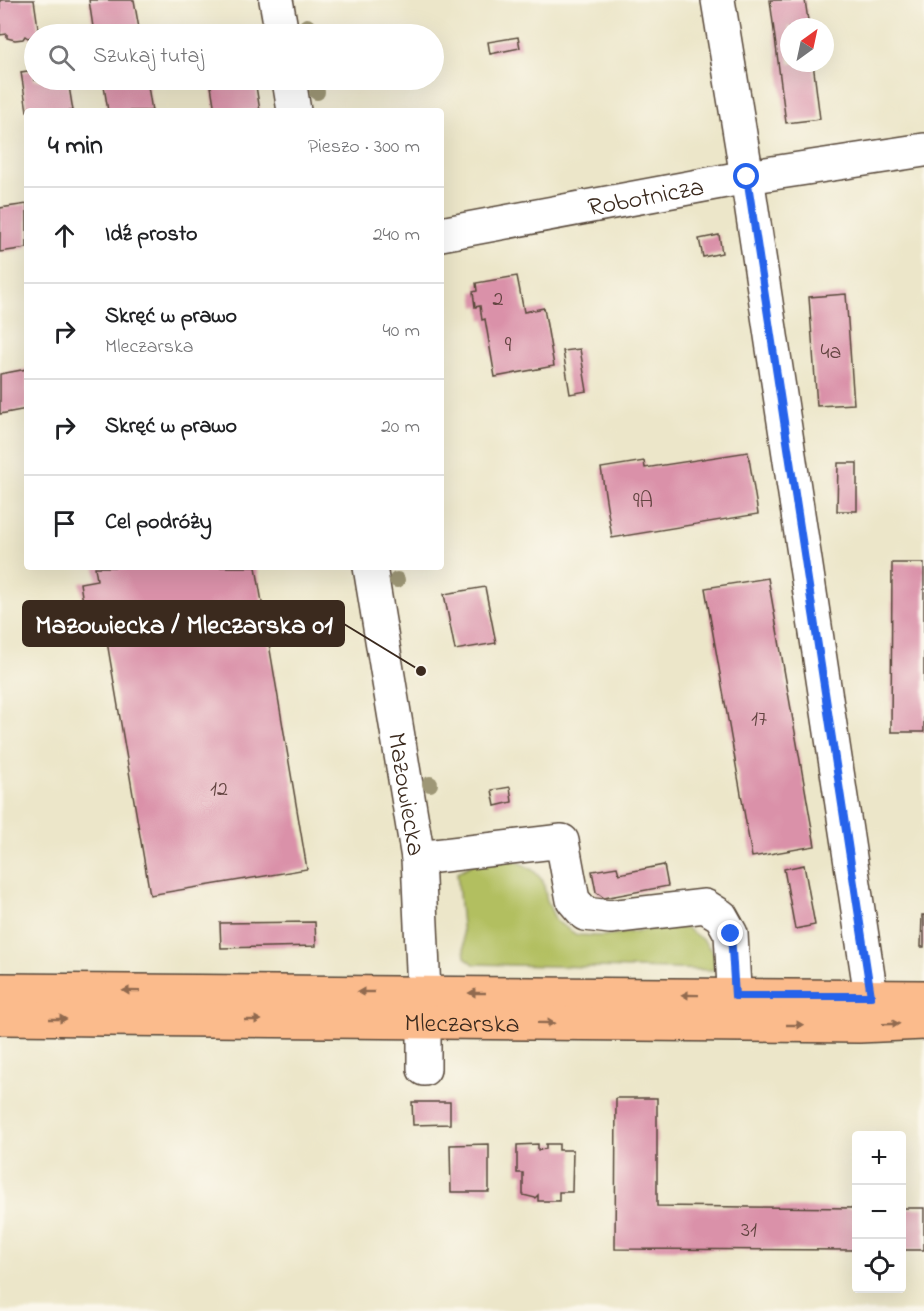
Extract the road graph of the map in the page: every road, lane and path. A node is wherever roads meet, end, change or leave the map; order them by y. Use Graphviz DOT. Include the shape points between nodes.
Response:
graph roads {
  1 [pos="276,0"];
  2 [pos="718,0"];
  3 [pos="280,24"];
  4 [pos="291,90"];
  5 [pos="294,108"];
  6 [pos="924,150"];
  7 [pos="747,177"];
  8 [pos="444,233"];
  9 [pos="370,570"];
  10 [pos="418,858"];
  11 [pos="0,990"];
  12 [pos="871,996"];
  13 [pos="924,997"];
  14 [pos="425,1007"];
  15 [pos="736,1010"];
  16 [pos="0,1018"];
  17 [pos="924,1023"];
  18 [pos="424,1069"];
  1 -- 3 [label="street"];
  2 -- 7 [label="street"];
  4 -- 5 [label="street"];
  6 -- 7 [label="street, Robotnicza"];
  7 -- 8 [label="street, Robotnicza"];
  7 -- 12 [label="street"];
  9 -- 10 [label="street, Mazowiecka"];
  10 -- 14 [label="street, Mazowiecka"];
  10 -- 15 [label="street" via="562,841 573,900 585,914 610,917 705,906 721,916 731,934"];
  14 -- 11 [label="main road, Mleczarska, one-way"];
  12 -- 13 [label="main road, Mleczarska"];
  12 -- 15 [label="main road, Mleczarska"];
  14 -- 15 [label="main road, Mleczarska"];
  16 -- 14 [label="main road, Mleczarska, one-way"];
  14 -- 18 [label="street, Mazowiecka"];
  15 -- 17 [label="main road, Mleczarska, one-way" via="859,1026"];
}
